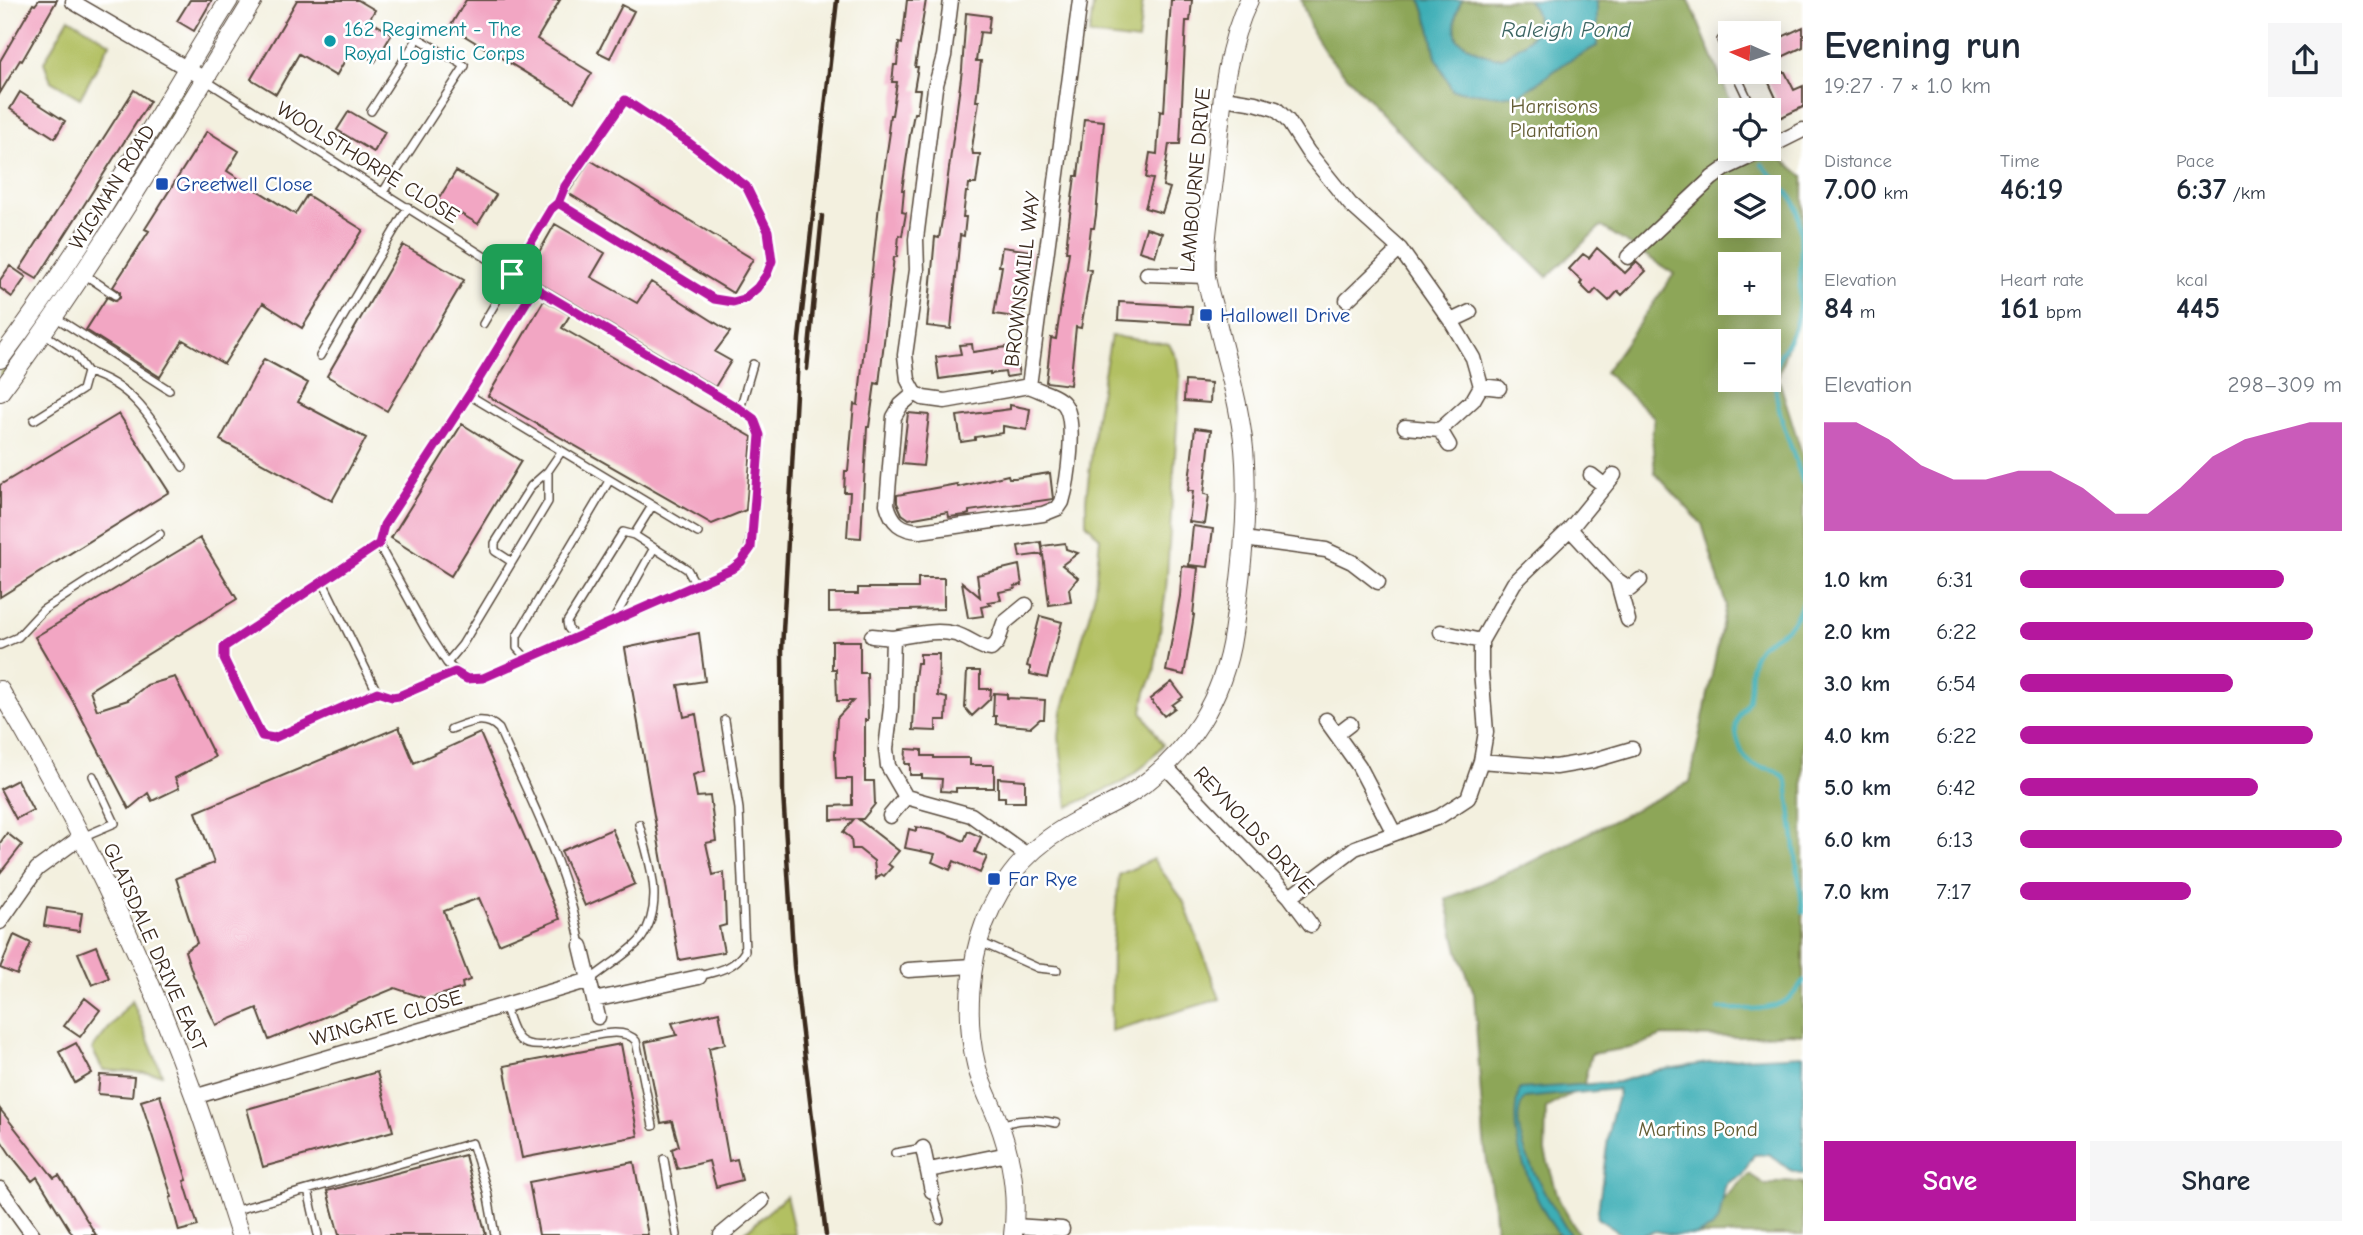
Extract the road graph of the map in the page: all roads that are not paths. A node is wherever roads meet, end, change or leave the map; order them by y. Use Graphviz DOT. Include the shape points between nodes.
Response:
graph roads {
  1 [pos="229,0"];
  2 [pos="253,0"];
  3 [pos="951,0"];
  4 [pos="1080,0"];
  5 [pos="1249,0"];
  6 [pos="73,2"];
  7 [pos="187,68"];
  8 [pos="205,79"];
  9 [pos="1224,99"];
  10 [pos="371,111"];
  11 [pos="1803,130"];
  12 [pos="1781,140"];
  13 [pos="1740,161"];
  14 [pos="383,192"];
  15 [pos="558,203"];
  16 [pos="408,207"];
  17 [pos="1400,249"];
  18 [pos="1628,257"];
  19 [pos="84,274"];
  20 [pos="512,274"];
  21 [pos="1147,274"];
  22 [pos="1206,276"];
  23 [pos="535,288"];
  24 [pos="115,295"];
  25 [pos="1347,300"];
  26 [pos="1470,312"];
  27 [pos="55,317"];
  28 [pos="1451,321"];
  29 [pos="483,324"];
  30 [pos="43,334"];
  31 [pos="320,356"];
  32 [pos="0,359"];
  33 [pos="754,364"];
  34 [pos="87,372"];
  35 [pos="1029,386"];
  36 [pos="1481,386"];
  37 [pos="1499,388"];
  38 [pos="169,390"];
  39 [pos="0,392"];
  40 [pos="915,393"];
  41 [pos="469,395"];
  42 [pos="740,409"];
  43 [pos="34,420"];
  44 [pos="1405,427"];
  45 [pos="1440,430"];
  46 [pos="1449,445"];
  47 [pos="561,452"];
  48 [pos="183,467"];
  49 [pos="548,471"];
  50 [pos="1591,475"];
  51 [pos="609,481"];
  52 [pos="652,506"];
  53 [pos="1570,529"];
  54 [pos="698,533"];
  55 [pos="160,534"];
  56 [pos="634,535"];
  57 [pos="1244,539"];
  58 [pos="379,544"];
  59 [pos="654,548"];
  60 [pos="512,562"];
  61 [pos="1617,580"];
  62 [pos="1640,580"];
  63 [pos="323,582"];
  64 [pos="1378,582"];
  65 [pos="696,585"];
  66 [pos="1026,605"];
  67 [pos="1628,620"];
  68 [pos="613,621"];
  69 [pos="1441,632"];
  70 [pos="872,636"];
  71 [pos="576,638"];
  72 [pos="893,638"];
  73 [pos="1481,641"];
  74 [pos="0,645"];
  75 [pos="527,659"];
  76 [pos="447,663"];
  77 [pos="455,672"];
  78 [pos="377,692"];
  79 [pos="2,696"];
  80 [pos="725,720"];
  81 [pos="1326,720"];
  82 [pos="1350,724"];
  83 [pos="451,729"];
  84 [pos="1337,734"];
  85 [pos="1632,750"];
  86 [pos="1481,761"];
  87 [pos="1165,766"];
  88 [pos="93,776"];
  89 [pos="906,797"];
  90 [pos="890,816"];
  91 [pos="639,824"];
  92 [pos="1394,833"];
  93 [pos="81,837"];
  94 [pos="1027,855"];
  95 [pos="1290,897"];
  96 [pos="0,922"];
  97 [pos="1311,925"];
  98 [pos="979,942"];
  99 [pos="581,946"];
  100 [pos="972,966"];
  101 [pos="908,970"];
  102 [pos="1057,970"];
  103 [pos="699,977"];
  104 [pos="590,980"];
  105 [pos="594,1000"];
  106 [pos="504,1006"];
  107 [pos="598,1017"];
  108 [pos="602,1034"];
  109 [pos="194,1097"];
  110 [pos="1056,1123"];
  111 [pos="1000,1125"];
  112 [pos="653,1126"];
  113 [pos="923,1148"];
  114 [pos="895,1153"];
  115 [pos="1008,1154"];
  116 [pos="664,1159"];
  117 [pos="929,1170"];
  118 [pos="0,1189"];
  119 [pos="308,1190"];
  120 [pos="932,1191"];
  121 [pos="762,1200"];
  122 [pos="232,1211"];
  123 [pos="940,1220"];
  124 [pos="1062,1229"];
  125 [pos="1013,1230"];
  126 [pos="33,1235"];
  127 [pos="240,1235"];
  128 [pos="318,1235"];
  129 [pos="495,1235"];
  130 [pos="677,1235"];
  131 [pos="721,1235"];
  1 -- 7 [label="street, WIGMAN ROAD"];
  2 -- 8 [label="street, WIGMAN ROAD"];
  3 -- 40 [label="street" via="935,88 905,355"];
  4 -- 35 [label="street, BROWNSMILL WAY"];
  5 -- 9 [label="street, LAMBOURNE DRIVE" via="1230,52"];
  6 -- 7 [label="street"];
  7 -- 8 [label="street"];
  7 -- 32 [label="street, WIGMAN ROAD" via="107,199"];
  8 -- 14 [label="lane, WOOLSTHORPE CLOSE"];
  8 -- 19 [label="street, WIGMAN ROAD"];
  9 -- 17 [label="street" via="1276,109 1350,204"];
  9 -- 22 [label="street, LAMBOURNE DRIVE"];
  10 -- 14 [label="lane" via="418,38 465,66"];
  11 -- 12 [label="street"];
  13 -- 18 [label="street" via="1712,178"];
  14 -- 16 [label="lane, WOOLSTHORPE CLOSE"];
  15 -- 15 [label="lane" via="714,299 744,299 757,288 772,261 768,231 746,186 625,100"];
  15 -- 20 [label="lane"];
  16 -- 20 [label="lane, WOOLSTHORPE CLOSE"];
  16 -- 31 [label="lane"];
  17 -- 25 [label="street"];
  17 -- 28 [label="street"];
  19 -- 24 [label="lane"];
  19 -- 27 [label="street, WIGMAN ROAD"];
  20 -- 23 [label="lane, WOOLSTHORPE CLOSE"];
  20 -- 29 [label="lane"];
  21 -- 22 [label="street"];
  22 -- 57 [label="street, LAMBOURNE DRIVE" via="1236,392 1245,461"];
  23 -- 41 [label="lane"];
  23 -- 42 [label="lane, WOOLSTHORPE CLOSE"];
  26 -- 28 [label="street"];
  27 -- 30 [label="street, WIGMAN ROAD"];
  27 -- 38 [label="lane"];
  28 -- 36 [label="street" via="1473,358"];
  30 -- 34 [label="lane" via="75,355"];
  30 -- 39 [label="street, WIGMAN ROAD"];
  33 -- 42 [label="lane"];
  34 -- 43 [label="lane" via="82,390"];
  34 -- 48 [label="lane" via="108,378 128,392"];
  35 -- 40 [label="street, BROWNSMILL WAY" via="945,401"];
  35 -- 40 [label="street" via="1058,400 1067,411 1070,431 1058,508 920,531 898,525 887,504 894,417"];
  36 -- 37 [label="street"];
  36 -- 45 [label="street" via="1473,400"];
  41 -- 47 [label="lane"];
  41 -- 58 [label="lane" via="384,525"];
  42 -- 65 [label="lane" via="754,419 760,435 751,548 732,569"];
  44 -- 45 [label="street"];
  45 -- 46 [label="street"];
  47 -- 49 [label="lane"];
  47 -- 51 [label="lane"];
  49 -- 60 [label="lane" via="548,502"];
  49 -- 60 [label="lane" via="531,486 495,543 495,551"];
  50 -- 53 [label="street" via="1610,481"];
  51 -- 52 [label="lane"];
  51 -- 75 [label="lane" via="517,636 516,645"];
  52 -- 54 [label="lane"];
  52 -- 56 [label="lane"];
  53 -- 61 [label="street"];
  53 -- 73 [label="street" via="1514,583"];
  55 -- 74 [label="lane" via="43,610 18,637"];
  56 -- 59 [label="lane"];
  56 -- 71 [label="lane" via="620,534 569,618 566,625"];
  57 -- 64 [label="street" via="1326,550"];
  57 -- 87 [label="street, LAMBOURNE DRIVE" via="1228,663 1217,694 1196,729"];
  58 -- 63 [label="lane"];
  58 -- 76 [label="lane"];
  59 -- 65 [label="lane" via="687,569"];
  59 -- 68 [label="lane"];
  60 -- 76 [label="lane"];
  61 -- 62 [label="street" via="1630,589"];
  61 -- 67 [label="street"];
  63 -- 78 [label="lane"];
  63 -- 78 [label="lane" via="224,647 224,659 259,733 274,738"];
  65 -- 68 [label="lane"];
  66 -- 72 [label="street" via="1004,623 991,649 945,632"];
  68 -- 71 [label="lane"];
  69 -- 73 [label="street"];
  70 -- 72 [label="street"];
  71 -- 75 [label="lane"];
  72 -- 89 [label="street" via="886,749 888,766"];
  73 -- 86 [label="street" via="1486,732"];
  75 -- 77 [label="lane" via="483,678 467,679"];
  76 -- 77 [label="lane"];
  77 -- 78 [label="lane" via="399,696"];
  79 -- 93 [label="street, GLAISDALE DRIVE EAST"];
  80 -- 103 [label="lane" via="739,809 746,951 738,963"];
  81 -- 84 [label="street"];
  82 -- 84 [label="street"];
  83 -- 99 [label="lane" via="486,720 499,729 566,884"];
  84 -- 92 [label="street"];
  85 -- 86 [label="street" via="1556,767"];
  86 -- 92 [label="street" via="1468,798 1439,817"];
  87 -- 94 [label="street, LAMBOURNE DRIVE" via="1134,791 1075,821"];
  87 -- 95 [label="street, REYNOLDS DRIVE"];
  88 -- 93 [label="lane" via="115,823"];
  89 -- 90 [label="street"];
  89 -- 94 [label="street" via="971,815"];
  91 -- 104 [label="lane" via="655,886 653,913 640,940"];
  92 -- 95 [label="street" via="1355,848"];
  93 -- 96 [label="street" via="37,869"];
  93 -- 109 [label="street, GLAISDALE DRIVE EAST" via="146,975"];
  94 -- 98 [label="street, LAMBOURNE DRIVE" via="1007,876"];
  95 -- 97 [label="street, REYNOLDS DRIVE"];
  98 -- 100 [label="street, LAMBOURNE DRIVE"];
  98 -- 102 [label="lane" via="1038,968"];
  99 -- 104 [label="street"];
  100 -- 101 [label="street"];
  100 -- 111 [label="street, LAMBOURNE DRIVE" via="971,1031 976,1066"];
  103 -- 105 [label="street"];
  104 -- 105 [label="street"];
  104 -- 106 [label="street, WINGATE CLOSE"];
  105 -- 107 [label="street"];
  106 -- 108 [label="lane" via="521,1042 547,1044"];
  106 -- 109 [label="street, WINGATE CLOSE"];
  107 -- 108 [label="lane"];
  108 -- 112 [label="lane" via="624,1033 636,1041"];
  109 -- 122 [label="street, GLAISDALE DRIVE EAST"];
  110 -- 111 [label="lane" via="1026,1119"];
  111 -- 115 [label="street, LAMBOURNE DRIVE"];
  113 -- 114 [label="lane"];
  113 -- 117 [label="street"];
  115 -- 117 [label="street"];
  115 -- 125 [label="street, LAMBOURNE DRIVE" via="1014,1172"];
  116 -- 130 [label="lane"];
  117 -- 120 [label="street"];
  118 -- 126 [label="street"];
  119 -- 122 [label="lane"];
  119 -- 128 [label="lane"];
  119 -- 129 [label="lane" via="472,1143"];
  120 -- 123 [label="lane"];
  121 -- 131 [label="street"];
  122 -- 127 [label="street, GLAISDALE DRIVE EAST"];
  124 -- 125 [label="street"];
}
